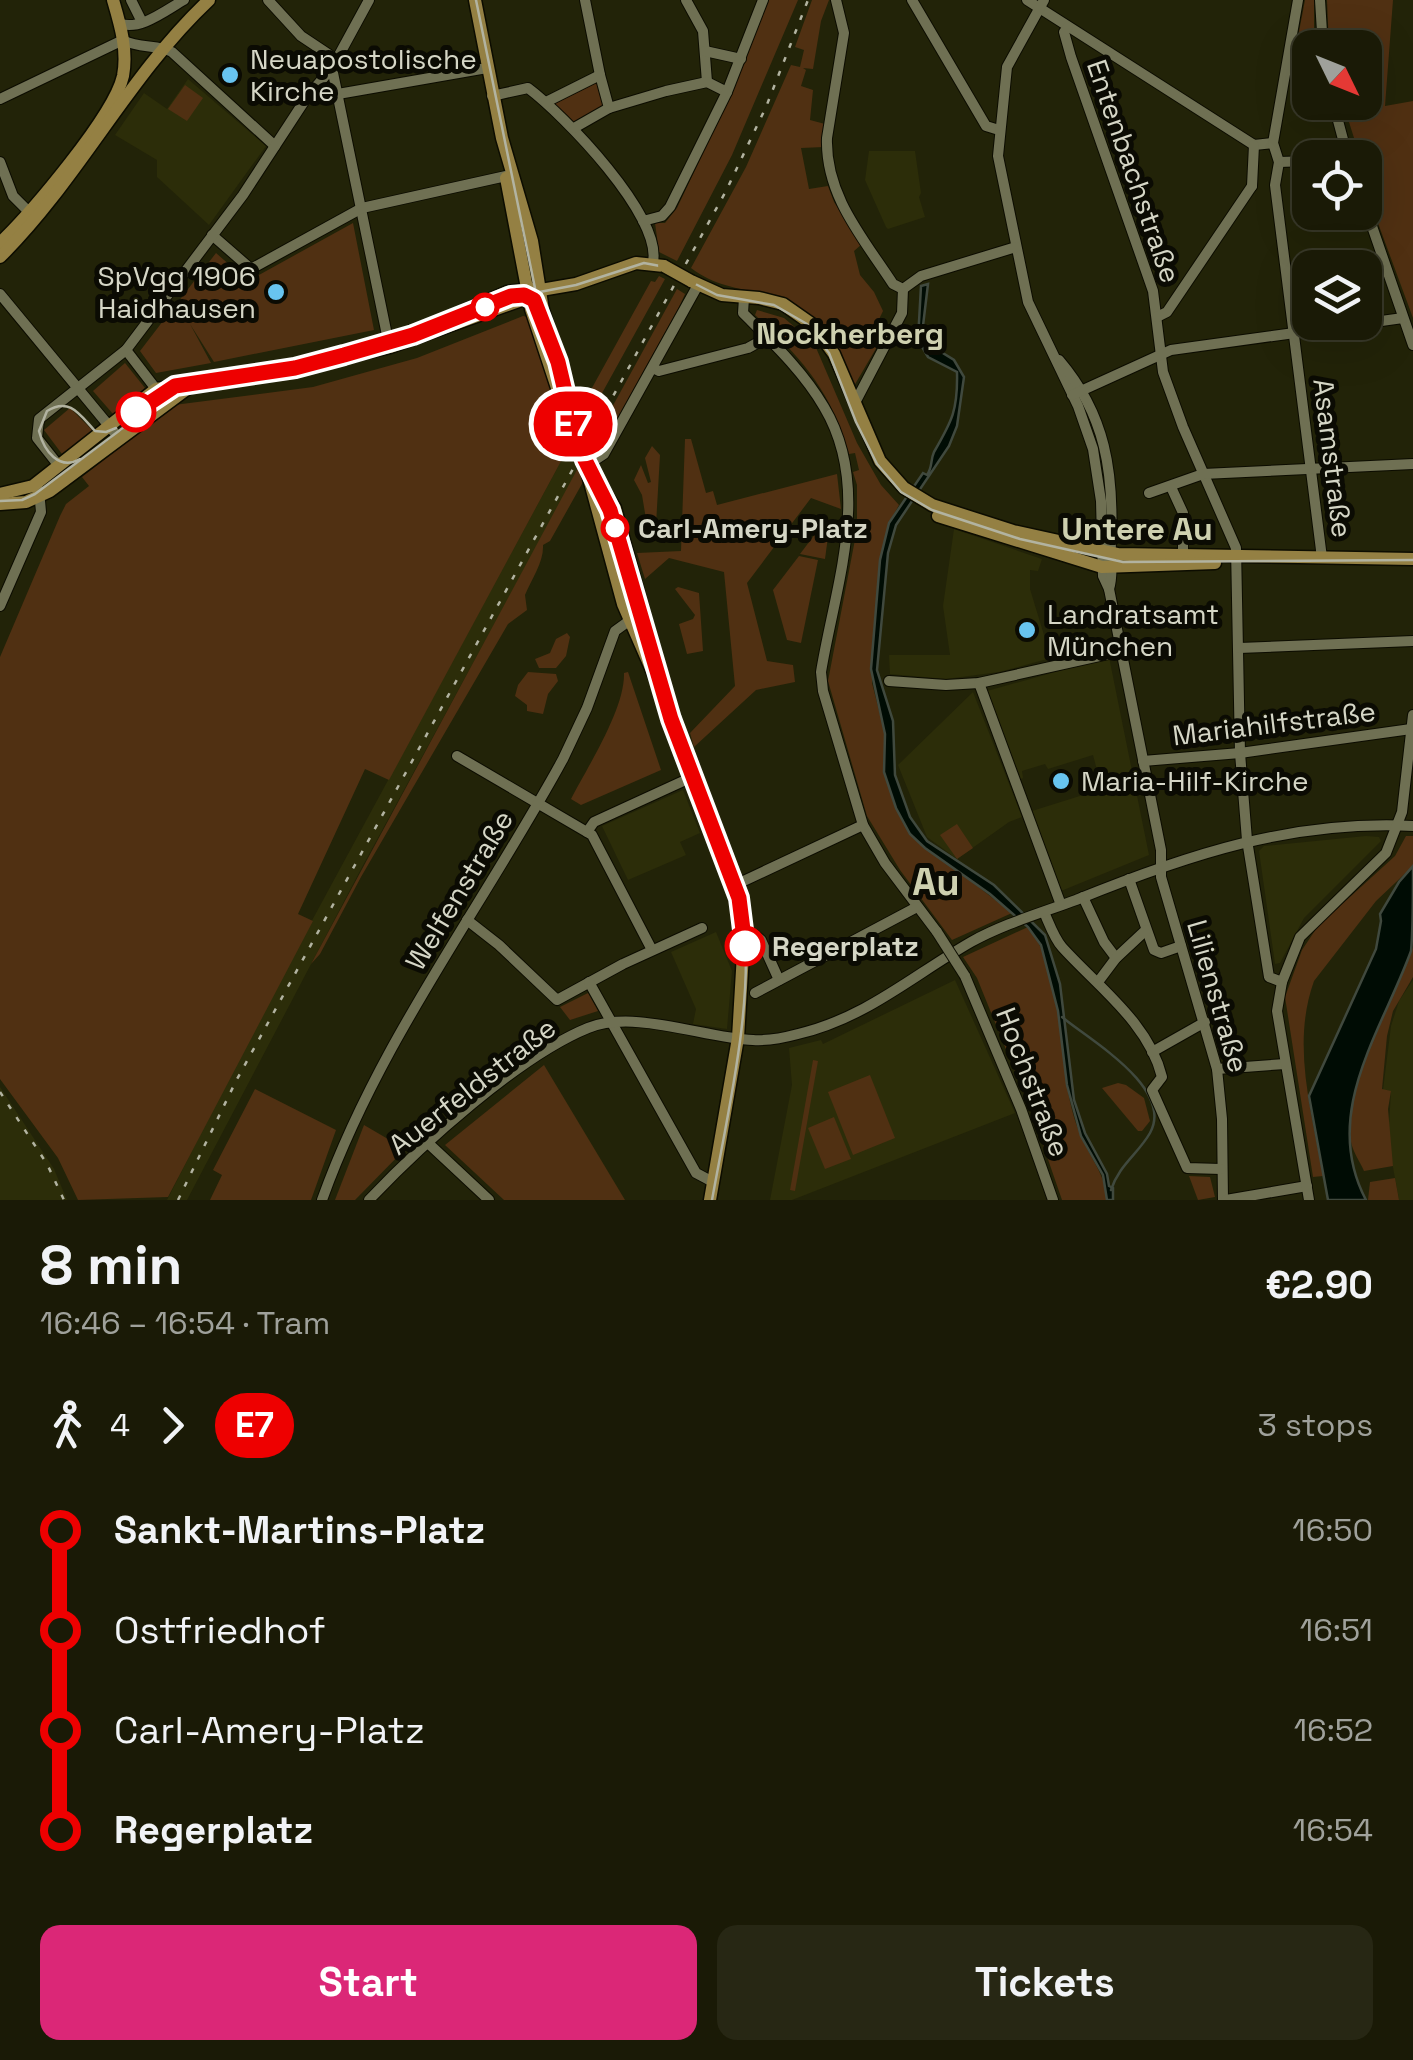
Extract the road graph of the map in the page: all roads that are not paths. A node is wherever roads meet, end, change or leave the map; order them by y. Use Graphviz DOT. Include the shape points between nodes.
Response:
graph roads {
  1 [pos="112,0"];
  2 [pos="130,0"];
  3 [pos="184,0"];
  4 [pos="208,0"];
  5 [pos="268,0"];
  6 [pos="370,0"];
  7 [pos="474,0"];
  8 [pos="585,0"];
  9 [pos="686,0"];
  10 [pos="763,0"];
  11 [pos="836,0"];
  12 [pos="912,0"];
  13 [pos="1027,0"];
  14 [pos="1298,0"];
  15 [pos="1320,0"];
  16 [pos="1042,4"];
  17 [pos="142,22"];
  18 [pos="1068,26"];
  19 [pos="1322,30"];
  20 [pos="121,31"];
  21 [pos="164,47"];
  22 [pos="705,52"];
  23 [pos="741,59"];
  24 [pos="334,64"];
  25 [pos="487,68"];
  26 [pos="600,75"];
  27 [pos="707,82"];
  28 [pos="727,92"];
  29 [pos="338,94"];
  30 [pos="492,96"];
  31 [pos="0,99"];
  32 [pos="546,102"];
  33 [pos="609,108"];
  34 [pos="574,128"];
  35 [pos="999,130"];
  36 [pos="502,138"];
  37 [pos="1273,143"];
  38 [pos="275,146"];
  39 [pos="1254,146"];
  40 [pos="0,162"];
  41 [pos="1280,162"];
  42 [pos="1292,162"];
  43 [pos="506,176"];
  44 [pos="1276,185"];
  45 [pos="1252,186"];
  46 [pos="362,208"];
  47 [pos="29,212"];
  48 [pos="643,221"];
  49 [pos="1373,230"];
  50 [pos="212,235"];
  51 [pos="0,243"];
  52 [pos="1016,247"];
  53 [pos="0,257"];
  54 [pos="658,264"];
  55 [pos="694,283"];
  56 [pos="903,289"];
  57 [pos="532,292"];
  58 [pos="0,294"];
  59 [pos="744,298"];
  60 [pos="1292,310"];
  61 [pos="1158,316"];
  62 [pos="1403,318"];
  63 [pos="1382,321"];
  64 [pos="1292,333"];
  65 [pos="768,337"];
  66 [pos="388,340"];
  67 [pos="1296,340"];
  68 [pos="1413,344"];
  69 [pos="126,350"];
  70 [pos="364,351"];
  71 [pos="1161,354"];
  72 [pos="654,368"];
  73 [pos="198,384"];
  74 [pos="78,389"];
  75 [pos="156,390"];
  76 [pos="1077,392"];
  77 [pos="853,401"];
  78 [pos="108,426"];
  79 [pos="119,438"];
  80 [pos="585,463"];
  81 [pos="1413,464"];
  82 [pos="59,466"];
  83 [pos="1311,468"];
  84 [pos="1203,474"];
  85 [pos="42,480"];
  86 [pos="894,485"];
  87 [pos="1171,487"];
  88 [pos="22,491"];
  89 [pos="0,494"];
  90 [pos="1150,494"];
  91 [pos="38,498"];
  92 [pos="0,504"];
  93 [pos="1106,550"];
  94 [pos="1183,556"];
  95 [pos="1236,558"];
  96 [pos="1322,558"];
  97 [pos="1413,559"];
  98 [pos="1107,567"];
  99 [pos="2,598"];
  100 [pos="643,614"];
  101 [pos="629,620"];
  102 [pos="1413,640"];
  103 [pos="1239,648"];
  104 [pos="1122,651"];
  105 [pos="657,682"];
  106 [pos="889,682"];
  107 [pos="979,683"];
  108 [pos="1413,716"];
  109 [pos="1411,728"];
  110 [pos="1240,753"];
  111 [pos="456,756"];
  112 [pos="1143,761"];
  113 [pos="690,778"];
  114 [pos="537,805"];
  115 [pos="864,825"];
  116 [pos="1398,826"];
  117 [pos="1413,826"];
  118 [pos="586,832"];
  119 [pos="1247,840"];
  120 [pos="1162,866"];
  121 [pos="1128,879"];
  122 [pos="733,886"];
  123 [pos="1083,896"];
  124 [pos="1061,905"];
  125 [pos="917,907"];
  126 [pos="1042,913"];
  127 [pos="467,920"];
  128 [pos="702,928"];
  129 [pos="1146,930"];
  130 [pos="744,935"];
  131 [pos="1182,946"];
  132 [pos="652,950"];
  133 [pos="1116,958"];
  134 [pos="779,980"];
  135 [pos="590,982"];
  136 [pos="1098,982"];
  137 [pos="1282,982"];
  138 [pos="754,993"];
  139 [pos="610,1021"];
  140 [pos="1205,1022"];
  141 [pos="738,1038"];
  142 [pos="1152,1052"];
  143 [pos="1285,1064"];
  144 [pos="1217,1069"];
  145 [pos="428,1143"];
  146 [pos="1220,1169"];
  147 [pos="713,1182"];
  148 [pos="1307,1186"];
  149 [pos="322,1200"];
  150 [pos="369,1200"];
  151 [pos="489,1200"];
  152 [pos="710,1200"];
  153 [pos="1054,1200"];
  154 [pos="1225,1200"];
  155 [pos="1310,1200"];
  1 -- 20 [label="main road"];
  2 -- 17 [label="street"];
  3 -- 17 [label="street"];
  4 -- 21 [label="main road"];
  5 -- 24 [label="street"];
  6 -- 24 [label="street"];
  7 -- 25 [label="main road"];
  8 -- 26 [label="street"];
  9 -- 22 [label="street" via="699,21"];
  10 -- 23 [label="street"];
  11 -- 56 [label="street" via="844,34 827,138 833,182 893,284"];
  12 -- 35 [label="street" via="986,126"];
  13 -- 16 [label="street"];
  14 -- 37 [label="street"];
  15 -- 19 [label="street"];
  16 -- 18 [label="street"];
  16 -- 35 [label="street, Lilienstraße" via="1006,67"];
  17 -- 20 [label="street"];
  18 -- 39 [label="street"];
  18 -- 61 [label="street, Entenbachstraße" via="1071,57"];
  20 -- 21 [label="street" via="143,48"];
  20 -- 31 [label="street"];
  20 -- 47 [label="main road" via="124,70 114,96"];
  21 -- 38 [label="street"];
  21 -- 53 [label="main road" via="50,203"];
  22 -- 23 [label="street"];
  22 -- 27 [label="street"];
  23 -- 28 [label="street"];
  24 -- 29 [label="street"];
  24 -- 38 [label="street"];
  25 -- 29 [label="street"];
  25 -- 30 [label="main road"];
  26 -- 32 [label="street"];
  26 -- 33 [label="street"];
  27 -- 28 [label="street"];
  27 -- 33 [label="street"];
  28 -- 48 [label="street" via="670,207"];
  29 -- 46 [label="street"];
  30 -- 32 [label="street" via="528,88"];
  30 -- 36 [label="main road"];
  32 -- 34 [label="street"];
  33 -- 34 [label="street"];
  34 -- 48 [label="street"];
  35 -- 52 [label="street, Lilienstraße"];
  36 -- 43 [label="main road"];
  36 -- 57 [label="main road" via="532,241"];
  37 -- 39 [label="street"];
  37 -- 41 [label="street"];
  38 -- 50 [label="street"];
  39 -- 45 [label="street"];
  40 -- 47 [label="street" via="13,196"];
  41 -- 42 [label="street"];
  41 -- 44 [label="street, Asamstraße"];
  43 -- 46 [label="street"];
  43 -- 57 [label="main road"];
  44 -- 45 [label="street"];
  44 -- 60 [label="street, Asamstraße"];
  45 -- 61 [label="street"];
  46 -- 50 [label="street" via="251,269"];
  46 -- 66 [label="street"];
  47 -- 51 [label="main road"];
  48 -- 54 [label="street"];
  49 -- 62 [label="street"];
  50 -- 69 [label="street"];
  52 -- 56 [label="street" via="921,276"];
  52 -- 76 [label="street, Lilienstraße" via="1033,316"];
  54 -- 55 [label="main road, bridge"];
  54 -- 57 [label="main road" via="636,263"];
  55 -- 59 [label="main road"];
  55 -- 72 [label="street"];
  56 -- 77 [label="street" via="903,310"];
  57 -- 66 [label="main road" via="507,292"];
  57 -- 70 [label="main road" via="420,338"];
  57 -- 80 [label="main road, bridge" via="543,310"];
  58 -- 74 [label="street"];
  59 -- 65 [label="street" via="743,313"];
  59 -- 77 [label="main road" via="782,304 813,324"];
  59 -- 86 [label="main road" via="791,316 816,338 864,448"];
  61 -- 71 [label="street, Entenbachstraße"];
  62 -- 63 [label="street"];
  62 -- 68 [label="street"];
  64 -- 71 [label="street"];
  65 -- 72 [label="street" via="748,348"];
  65 -- 115 [label="street" via="824,407 848,479 848,524 820,675"];
  66 -- 70 [label="main road"];
  67 -- 83 [label="street, Asamstraße"];
  69 -- 74 [label="street"];
  69 -- 75 [label="street"];
  70 -- 73 [label="main road"];
  71 -- 76 [label="street"];
  71 -- 84 [label="street, Entenbachstraße"];
  72 -- 80 [label="street" via="604,454"];
  73 -- 75 [label="main road"];
  73 -- 79 [label="main road"];
  74 -- 78 [label="street"];
  74 -- 82 [label="street" via="37,424 39,442"];
  75 -- 78 [label="main road"];
  76 -- 93 [label="street, Lilienstraße" via="1096,465"];
  77 -- 86 [label="main road"];
  78 -- 79 [label="street"];
  78 -- 82 [label="main road"];
  79 -- 91 [label="main road"];
  80 -- 100 [label="main road" via="616,508"];
  80 -- 101 [label="main road"];
  81 -- 83 [label="street"];
  82 -- 85 [label="main road"];
  83 -- 84 [label="street"];
  83 -- 96 [label="street, Asamstraße"];
  84 -- 87 [label="street"];
  84 -- 95 [label="street, Entenbachstraße"];
  85 -- 88 [label="main road"];
  85 -- 91 [label="street"];
  86 -- 93 [label="main road" via="1013,531"];
  86 -- 98 [label="main road" via="943,518"];
  87 -- 90 [label="street"];
  87 -- 94 [label="street" via="1184,512"];
  88 -- 89 [label="main road"];
  88 -- 91 [label="street"];
  91 -- 92 [label="main road"];
  91 -- 99 [label="street" via="42,512"];
  93 -- 94 [label="main road"];
  93 -- 98 [label="street, Lilienstraße"];
  94 -- 95 [label="main road"];
  95 -- 96 [label="main road"];
  95 -- 98 [label="main road"];
  95 -- 103 [label="street, Entenbachstraße"];
  96 -- 97 [label="main road"];
  98 -- 104 [label="street, Lilienstraße"];
  100 -- 101 [label="street"];
  100 -- 105 [label="main road"];
  101 -- 105 [label="main road"];
  101 -- 114 [label="street, Welfenstraße" via="615,630 580,725"];
  102 -- 103 [label="street"];
  103 -- 110 [label="street, Entenbachstraße"];
  104 -- 107 [label="street"];
  104 -- 112 [label="street, Lilienstraße"];
  105 -- 113 [label="main road"];
  106 -- 107 [label="street"];
  107 -- 124 [label="street"];
  108 -- 109 [label="street"];
  109 -- 110 [label="street, Mariahilfstraße"];
  109 -- 116 [label="street"];
  110 -- 112 [label="street, Mariahilfstraße"];
  110 -- 119 [label="street, Entenbachstraße"];
  111 -- 114 [label="street"];
  112 -- 120 [label="street, Lilienstraße"];
  113 -- 118 [label="street" via="594,822"];
  113 -- 122 [label="main road"];
  114 -- 118 [label="street"];
  114 -- 127 [label="street, Welfenstraße"];
  115 -- 122 [label="street"];
  115 -- 125 [label="street"];
  116 -- 117 [label="street"];
  116 -- 119 [label="street"];
  116 -- 137 [label="street" via="1386,853 1300,937"];
  118 -- 132 [label="street" via="600,846"];
  119 -- 120 [label="street"];
  119 -- 137 [label="street, Entenbachstraße" via="1269,977"];
  120 -- 121 [label="street"];
  120 -- 131 [label="street, Lilienstraße"];
  121 -- 123 [label="street"];
  121 -- 129 [label="street"];
  122 -- 130 [label="main road"];
  123 -- 124 [label="street"];
  123 -- 133 [label="street"];
  124 -- 126 [label="street"];
  125 -- 134 [label="street"];
  125 -- 153 [label="street, Hochstraße, bridge" via="967,979"];
  126 -- 136 [label="street" via="1060,945"];
  126 -- 141 [label="street" via="969,943 860,1012 798,1034"];
  127 -- 135 [label="street" via="558,1000"];
  127 -- 149 [label="street, Welfenstraße" via="367,1092"];
  128 -- 132 [label="street"];
  129 -- 131 [label="street" via="1158,954"];
  129 -- 133 [label="street"];
  130 -- 134 [label="street" via="761,940"];
  130 -- 141 [label="main road"];
  131 -- 140 [label="street, Lilienstraße"];
  132 -- 135 [label="street"];
  133 -- 136 [label="street"];
  134 -- 138 [label="street"];
  135 -- 139 [label="street"];
  136 -- 142 [label="street"];
  137 -- 143 [label="street" via="1277,1011"];
  139 -- 141 [label="street"];
  139 -- 145 [label="street, Auerfeldstraße" via="562,1040"];
  139 -- 147 [label="street" via="696,1172"];
  140 -- 142 [label="street"];
  140 -- 144 [label="street, Lilienstraße"];
  141 -- 147 [label="main road"];
  142 -- 146 [label="street" via="1162,1077 1152,1090 1187,1168"];
  143 -- 144 [label="street"];
  143 -- 148 [label="street"];
  144 -- 146 [label="street, Lilienstraße"];
  145 -- 150 [label="street, Auerfeldstraße"];
  145 -- 151 [label="street"];
  146 -- 154 [label="street, Lilienstraße"];
  147 -- 152 [label="main road"];
  148 -- 154 [label="street"];
  148 -- 155 [label="street"];
}
